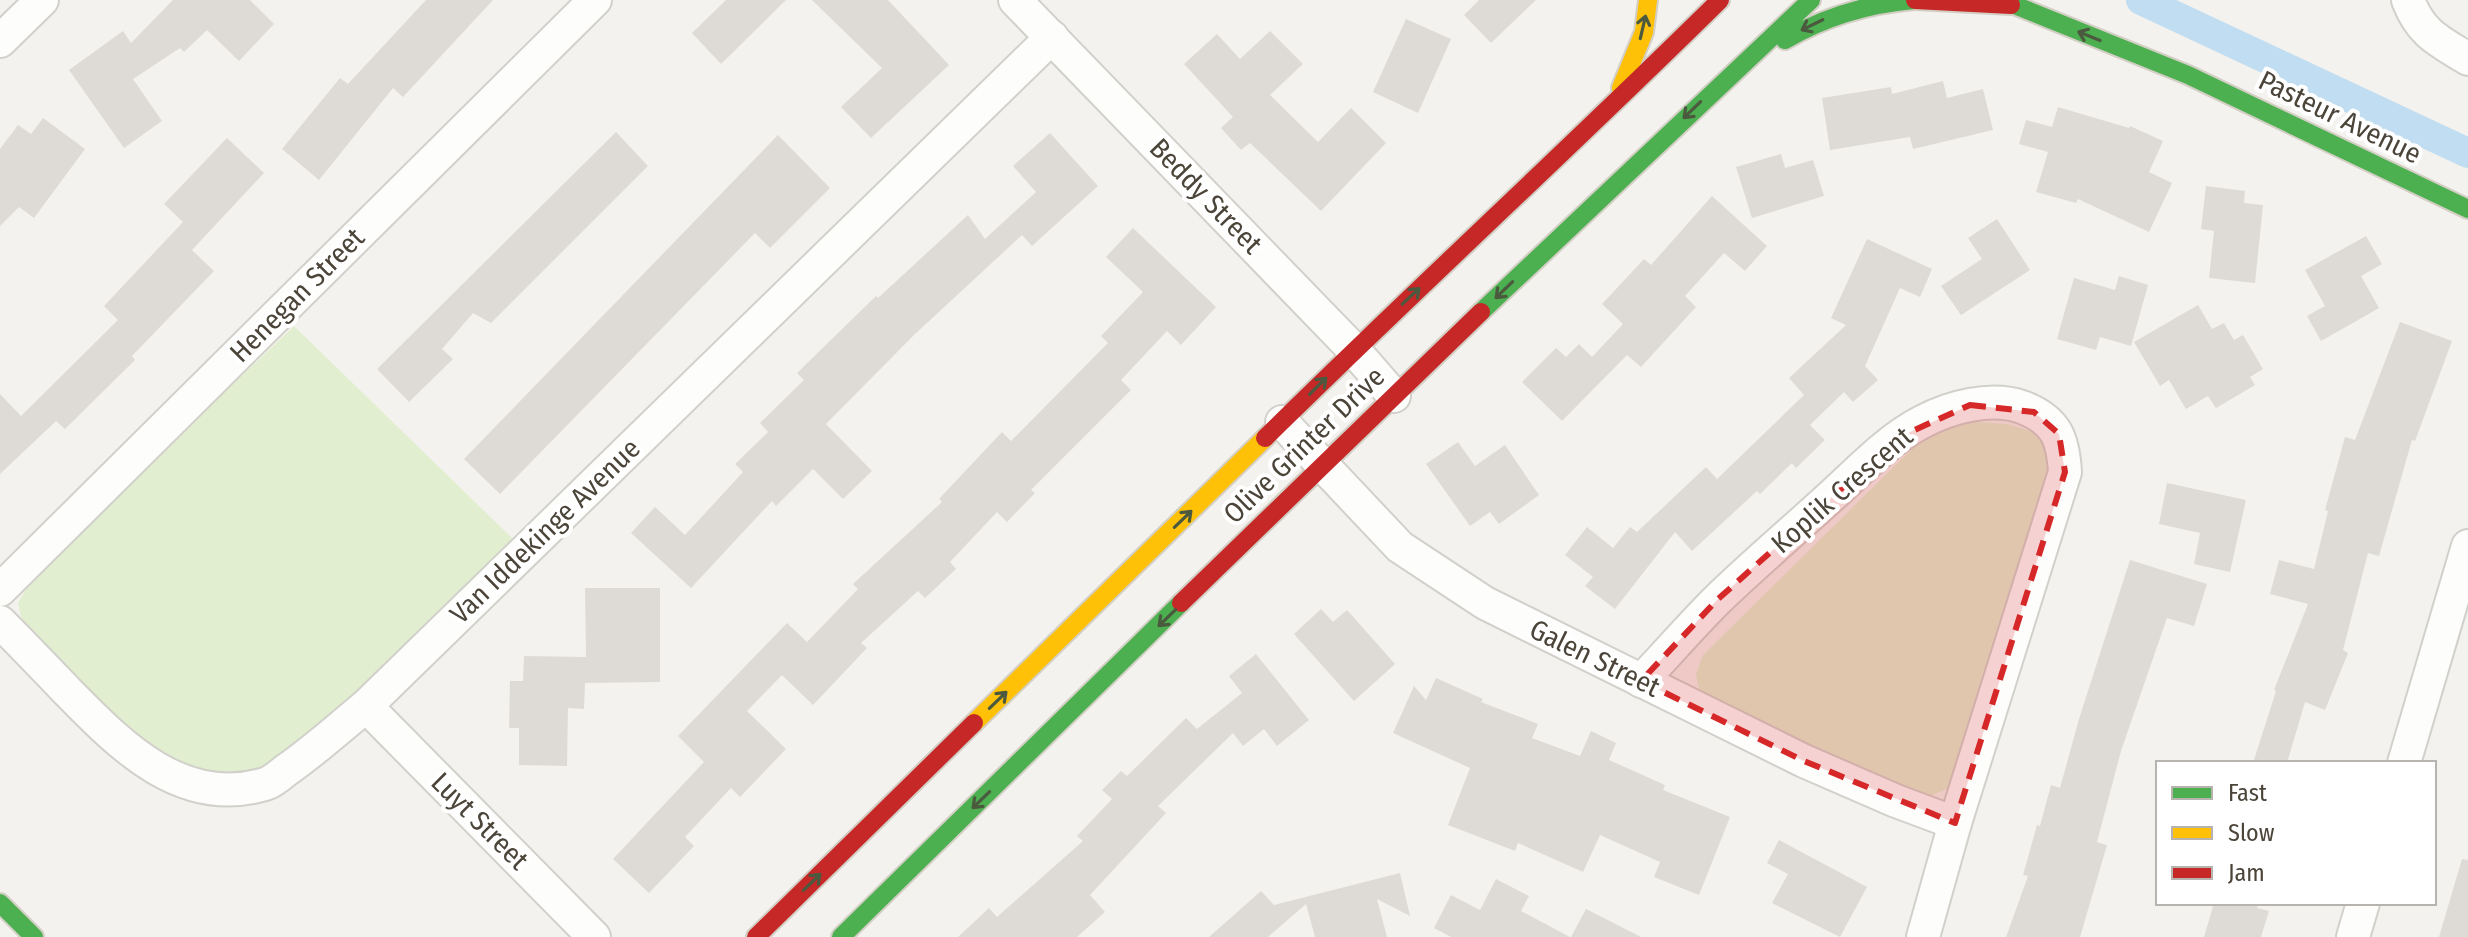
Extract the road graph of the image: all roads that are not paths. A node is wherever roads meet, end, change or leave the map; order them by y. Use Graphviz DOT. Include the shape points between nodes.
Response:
graph roads {
  1 [pos="42,0"];
  2 [pos="595,0"];
  3 [pos="1015,0"];
  4 [pos="1648,0"];
  5 [pos="1720,0"];
  6 [pos="1811,0"];
  7 [pos="1915,0"];
  8 [pos="2408,0"];
  9 [pos="2006,2"];
  10 [pos="2116,25"];
  11 [pos="1052,37"];
  12 [pos="0,41"];
  13 [pos="2468,59"];
  14 [pos="2188,75"];
  15 [pos="1724,80"];
  16 [pos="1614,105"];
  17 [pos="2468,209"];
  18 [pos="1354,350"];
  19 [pos="1394,396"];
  20 [pos="1282,422"];
  21 [pos="1323,466"];
  22 [pos="2468,546"];
  23 [pos="0,590"];
  24 [pos="0,622"];
  25 [pos="1641,681"];
  26 [pos="366,706"];
  27 [pos="2405,761"];
  28 [pos="1955,823"];
  29 [pos="0,903"];
  30 [pos="2362,905"];
  31 [pos="34,937"];
  32 [pos="594,937"];
  33 [pos="756,937"];
  34 [pos="841,937"];
  35 [pos="1923,937"];
  36 [pos="2353,937"];
  1 -- 12 [label="street"];
  2 -- 23 [label="street, Henegan Street"];
  3 -- 11 [label="street, Beddy Street"];
  16 -- 4 [label="street, one-way" via="1644,32"];
  5 -- 16 [label="street, Olive Grinter Drive"];
  6 -- 15 [label="street, Olive Grinter Drive"];
  7 -- 9 [label="street, Pasteur Avenue"];
  7 -- 15 [label="street, Pasteur Avenue, one-way" via="1884,2 1811,24"];
  8 -- 13 [label="street" via="2415,19"];
  14 -- 9 [label="street, Pasteur Avenue, one-way"];
  10 -- 14 [label="street, Pasteur Avenue"];
  11 -- 18 [label="street, Beddy Street"];
  11 -- 26 [label="street, Van Iddekinge Avenue"];
  14 -- 17 [label="street, Pasteur Avenue"];
  15 -- 19 [label="street, Olive Grinter Drive, one-way"];
  18 -- 16 [label="street, Olive Grinter Drive, one-way"];
  18 -- 19 [label="street, Beddy Street"];
  20 -- 18 [label="street, Olive Grinter Drive, one-way"];
  19 -- 21 [label="street, Olive Grinter Drive"];
  20 -- 21 [label="street, Galen Street"];
  33 -- 20 [label="street, Olive Grinter Drive, one-way"];
  21 -- 25 [label="street, Galen Street" via="1400,547 1437,573 1485,603"];
  21 -- 34 [label="street, Olive Grinter Drive, one-way"];
  22 -- 27 [label="street"];
  24 -- 26 [label="street, Van Iddekinge Avenue" via="139,759 206,788 268,784"];
  25 -- 28 [label="street, Galen Street" via="1804,761"];
  25 -- 28 [label="street, Koplik Crescent" via="1717,600 1899,437 1922,422 1970,405 2015,405 2034,412 2059,434 2065,472"];
  26 -- 32 [label="street, Luyt Street"];
  28 -- 35 [label="street, Koplik Crescent"];
  29 -- 31 [label="street"];
  30 -- 36 [label="street"];
}
